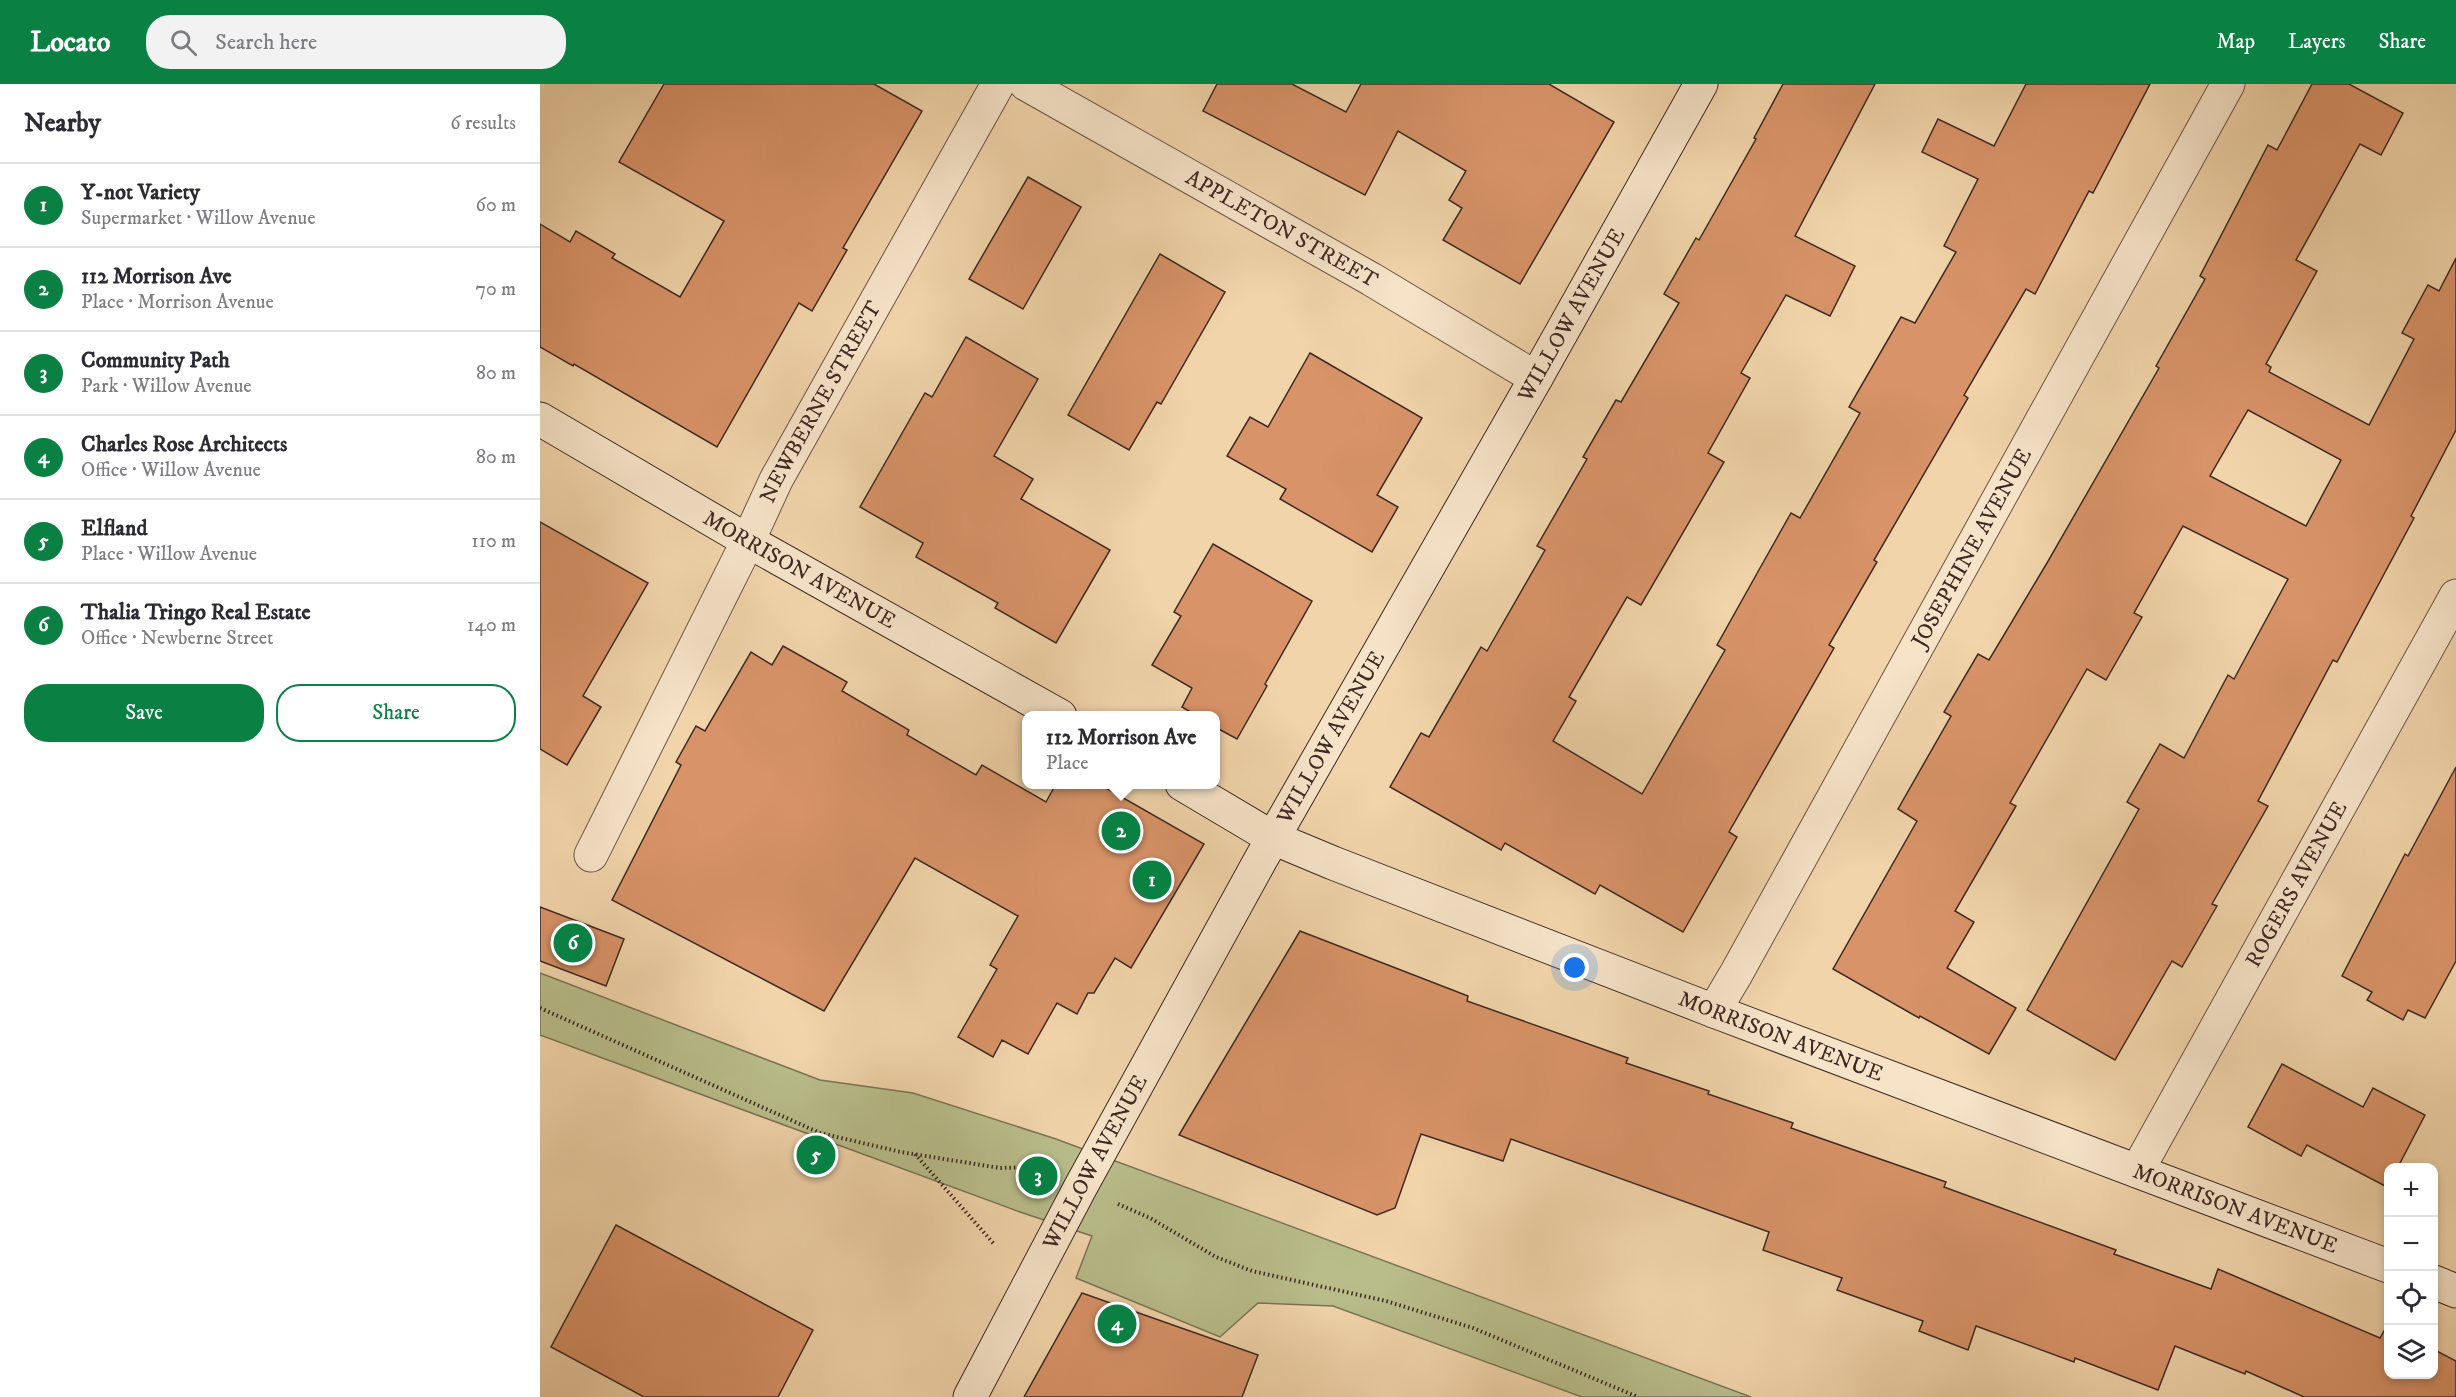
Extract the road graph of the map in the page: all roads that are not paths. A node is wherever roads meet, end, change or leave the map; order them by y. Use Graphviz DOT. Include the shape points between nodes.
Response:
graph roads {
  1 [pos="998,84"];
  2 [pos="1026,84"];
  3 [pos="1701,84"];
  4 [pos="2228,84"];
  5 [pos="1536,378"];
  6 [pos="540,419"];
  7 [pos="748,541"];
  8 [pos="2456,596"];
  9 [pos="1051,711"];
  10 [pos="1190,789"];
  11 [pos="1273,838"];
  12 [pos="591,855"];
  13 [pos="1714,1011"];
  14 [pos="2138,1172"];
  15 [pos="2384,1264"];
  16 [pos="2438,1284"];
  17 [pos="2456,1291"];
  18 [pos="970,1397"];
  1 -- 7 [label="street, NEWBERNE STREET" via="776,480"];
  2 -- 5 [label="street, APPLETON STREET" via="1371,279"];
  3 -- 5 [label="street, WILLOW AVENUE"];
  4 -- 13 [label="street, JOSEPHINE AVENUE"];
  5 -- 11 [label="street, WILLOW AVENUE"];
  6 -- 7 [label="street, MORRISON AVENUE"];
  7 -- 9 [label="street, MORRISON AVENUE"];
  7 -- 12 [label="street, NEWBERNE STREET"];
  8 -- 14 [label="street, ROGERS AVENUE"];
  10 -- 11 [label="street, MORRISON AVENUE"];
  11 -- 13 [label="street, MORRISON AVENUE"];
  11 -- 18 [label="street, WILLOW AVENUE"];
  13 -- 14 [label="street, MORRISON AVENUE"];
  14 -- 15 [label="street, MORRISON AVENUE"];
  16 -- 17 [label="street"];
}
